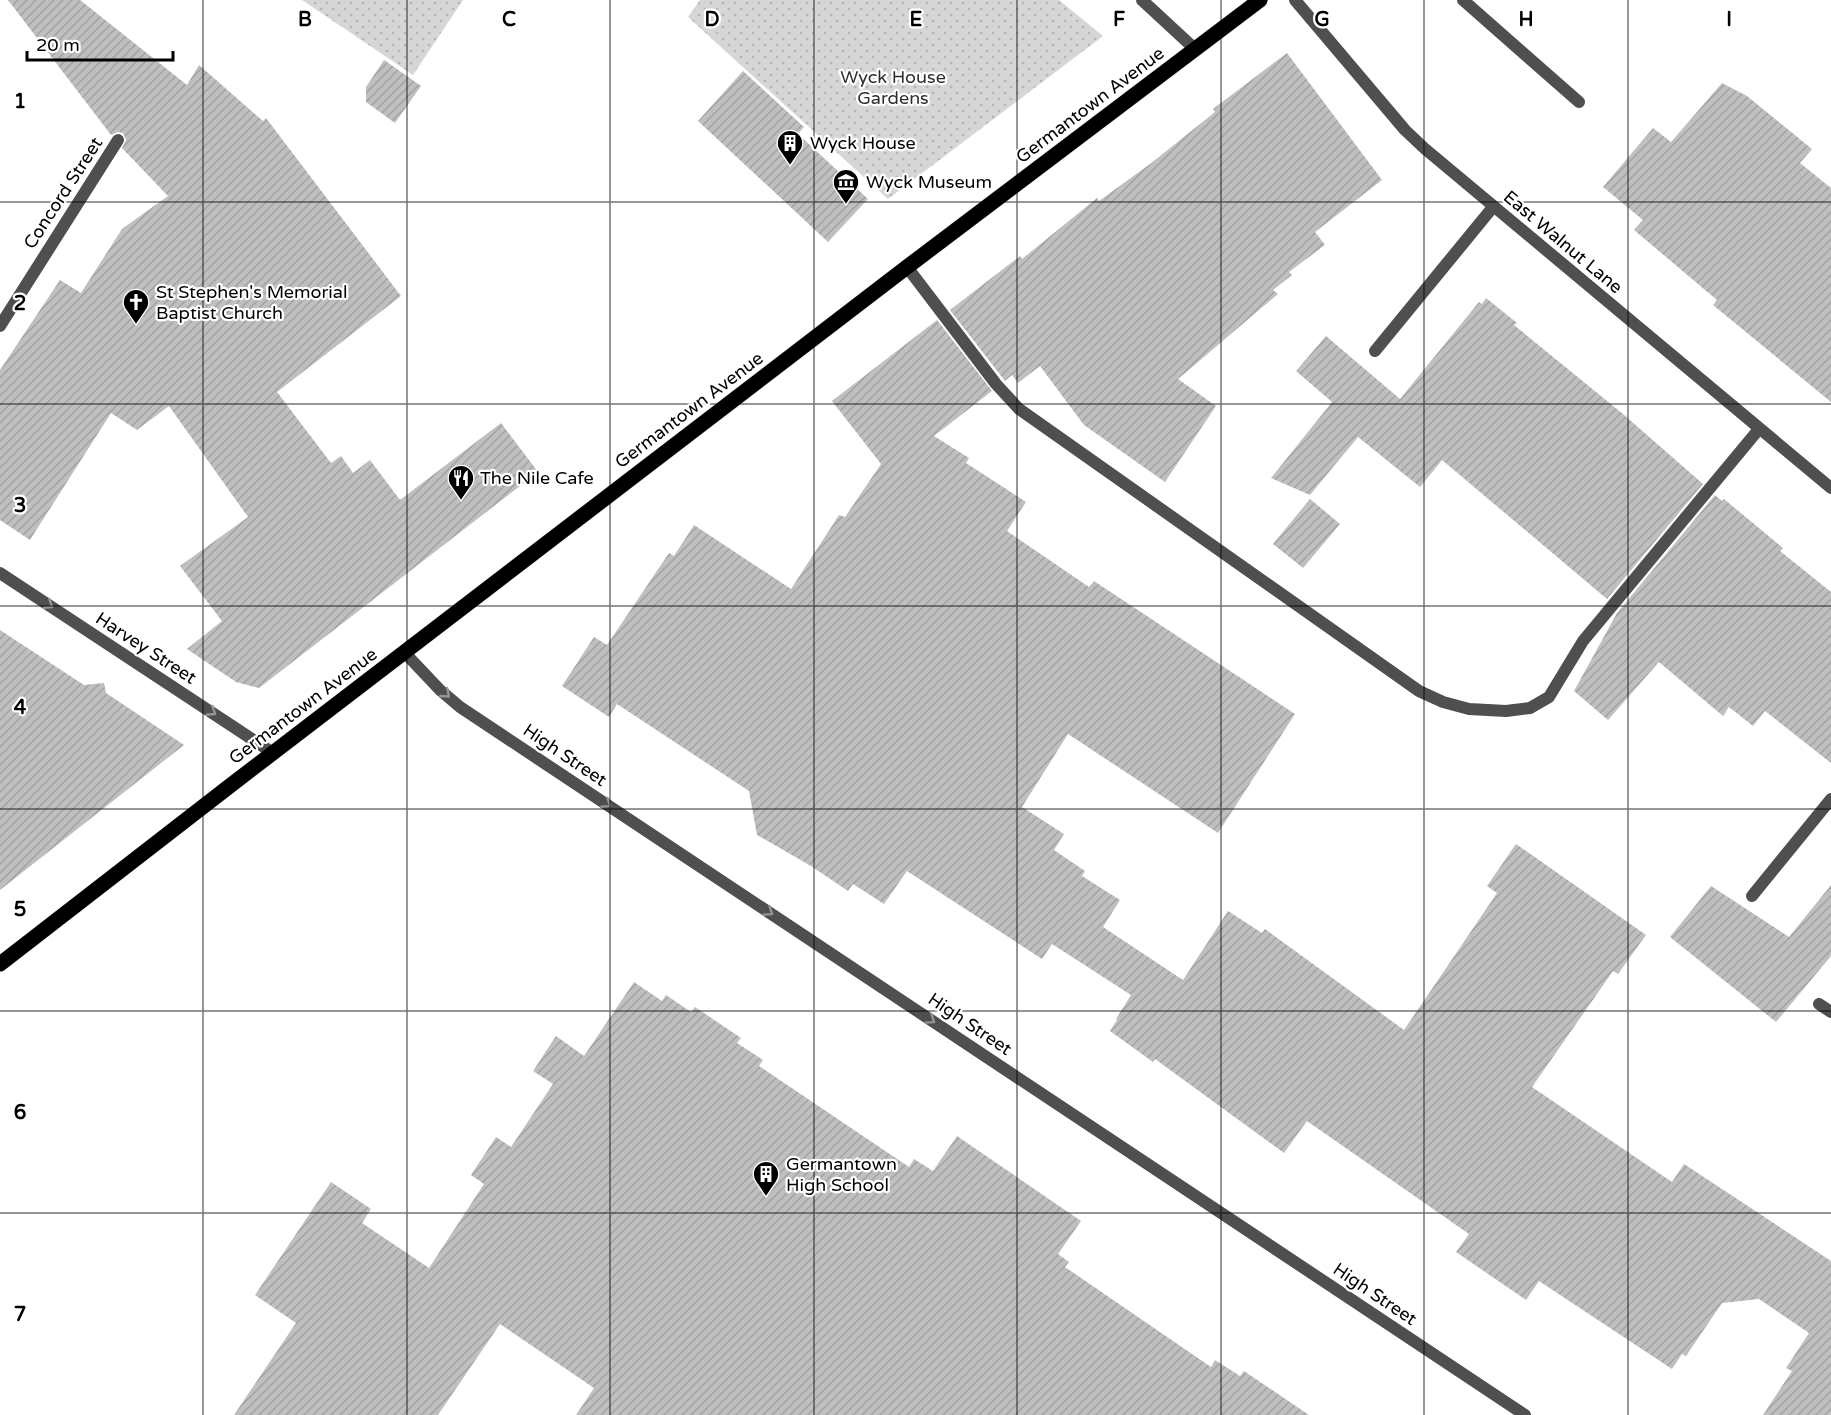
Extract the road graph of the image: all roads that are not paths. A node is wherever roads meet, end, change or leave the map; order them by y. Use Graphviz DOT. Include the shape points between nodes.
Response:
graph roads {
  1 [pos="1142,0"];
  2 [pos="1260,0"];
  3 [pos="1295,0"];
  4 [pos="1463,0"];
  5 [pos="1196,50"];
  6 [pos="1580,102"];
  7 [pos="118,140"];
  8 [pos="1493,207"];
  9 [pos="908,267"];
  10 [pos="0,326"];
  11 [pos="1375,351"];
  12 [pos="1759,429"];
  13 [pos="1831,488"];
  14 [pos="0,573"];
  15 [pos="405,653"];
  16 [pos="273,753"];
  17 [pos="1831,799"];
  18 [pos="1752,896"];
  19 [pos="0,964"];
  20 [pos="1819,1004"];
  21 [pos="1831,1012"];
  22 [pos="1525,1415"];
  1 -- 5 [label="street"];
  2 -- 5 [label="main road, Germantown Avenue"];
  3 -- 8 [label="street, East Walnut Lane" via="1405,130"];
  4 -- 6 [label="street"];
  5 -- 9 [label="main road, Germantown Avenue"];
  7 -- 10 [label="street, Concord Street"];
  8 -- 11 [label="street"];
  8 -- 12 [label="street, East Walnut Lane"];
  9 -- 12 [label="street" via="1019,409 1419,691 1469,709 1530,708 1549,697 1583,641"];
  9 -- 15 [label="main road, Germantown Avenue"];
  12 -- 13 [label="street, East Walnut Lane"];
  14 -- 16 [label="street, Harvey Street, one-way"];
  15 -- 16 [label="main road, Germantown Avenue"];
  15 -- 22 [label="street, High Street, one-way" via="460,707"];
  16 -- 19 [label="main road, Germantown Avenue"];
  17 -- 18 [label="street"];
  20 -- 21 [label="street"];
}
